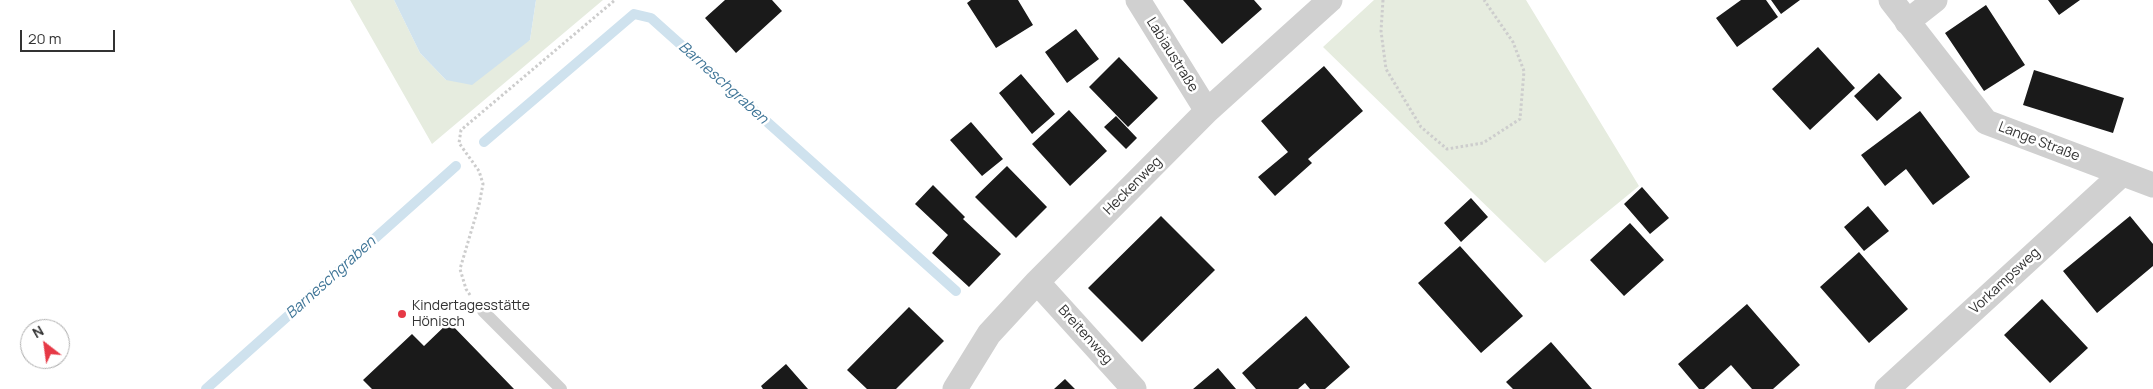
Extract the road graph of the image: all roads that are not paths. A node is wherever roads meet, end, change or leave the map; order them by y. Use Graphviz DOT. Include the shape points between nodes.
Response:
graph roads {
  1 [pos="1138,0"];
  2 [pos="1330,0"];
  3 [pos="1891,0"];
  4 [pos="1935,0"];
  5 [pos="1908,22"];
  6 [pos="1207,111"];
  7 [pos="2122,174"];
  8 [pos="2153,185"];
  9 [pos="1037,282"];
  10 [pos="483,311"];
  11 [pos="562,389"];
  12 [pos="955,389"];
  13 [pos="1134,389"];
  14 [pos="1887,389"];
  1 -- 6 [label="street, Labiaustraße"];
  2 -- 6 [label="street, Heckenweg"];
  3 -- 5 [label="street, Lange Straße"];
  4 -- 5 [label="street"];
  5 -- 7 [label="street, Lange Straße" via="1986,122"];
  6 -- 9 [label="street, Heckenweg"];
  7 -- 8 [label="street, Lange Straße"];
  7 -- 14 [label="street, Vorkampsweg"];
  9 -- 12 [label="street, Heckenweg" via="989,334"];
  9 -- 13 [label="street, Breitenweg"];
  10 -- 11 [label="lane"];
}
